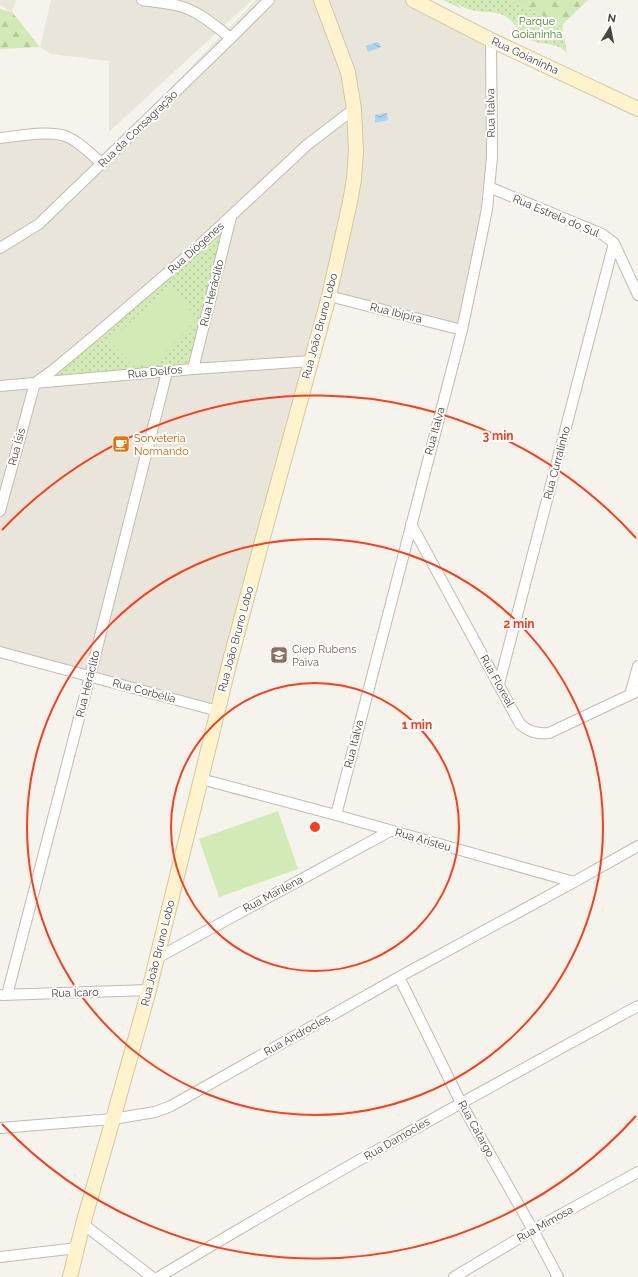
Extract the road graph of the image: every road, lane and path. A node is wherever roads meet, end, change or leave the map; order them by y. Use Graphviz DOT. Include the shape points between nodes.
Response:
graph roads {
  1 [pos="142,0"];
  2 [pos="268,0"];
  3 [pos="321,0"];
  4 [pos="413,0"];
  5 [pos="231,38"];
  6 [pos="491,40"];
  7 [pos="638,109"];
  8 [pos="354,110"];
  9 [pos="0,138"];
  10 [pos="102,163"];
  11 [pos="489,187"];
  12 [pos="231,217"];
  13 [pos="614,243"];
  14 [pos="0,248"];
  15 [pos="638,295"];
  16 [pos="329,296"];
  17 [pos="462,330"];
  18 [pos="311,361"];
  19 [pos="193,369"];
  20 [pos="167,372"];
  21 [pos="35,383"];
  22 [pos="0,386"];
  23 [pos="0,511"];
  24 [pos="411,524"];
  25 [pos="0,652"];
  26 [pos="638,666"];
  27 [pos="90,676"];
  28 [pos="499,684"];
  29 [pos="634,693"];
  30 [pos="218,711"];
  31 [pos="200,779"];
  32 [pos="336,815"];
  33 [pos="390,831"];
  34 [pos="638,846"];
  35 [pos="574,882"];
  36 [pos="157,958"];
  37 [pos="399,978"];
  38 [pos="149,990"];
  39 [pos="3,995"];
  40 [pos="638,1006"];
  41 [pos="461,1103"];
  42 [pos="114,1120"];
  43 [pos="0,1128"];
  44 [pos="638,1172"];
  45 [pos="83,1224"];
  46 [pos="533,1230"];
  47 [pos="77,1248"];
  48 [pos="0,1256"];
  49 [pos="70,1277"];
  50 [pos="152,1277"];
  51 [pos="160,1277"];
  52 [pos="454,1277"];
  53 [pos="558,1277"];
  1 -- 5 [label="street" via="189,10"];
  2 -- 5 [label="street, Rua da Consagração"];
  3 -- 8 [label="street, Rua João Bruno Lobo" via="348,72"];
  4 -- 6 [label="street, Rua Goianinha"];
  5 -- 10 [label="street, Rua da Consagração"];
  6 -- 7 [label="street, Rua Goianinha"];
  6 -- 11 [label="street, Rua Italva" via="492,157"];
  8 -- 12 [label="street, Rua Diógenes" via="307,145"];
  8 -- 16 [label="street, Rua João Bruno Lobo" via="354,179"];
  9 -- 10 [label="street" via="63,135"];
  10 -- 14 [label="street, Rua da Consagração" via="39,224"];
  11 -- 13 [label="street, Rua Estrela do Sul" via="602,234"];
  11 -- 17 [label="street, Rua Italva" via="486,215"];
  12 -- 19 [label="street, Rua Heráclito"];
  12 -- 21 [label="street, Rua Diógenes" via="96,335"];
  13 -- 15 [label="street"];
  13 -- 28 [label="street, Rua Curralinho"];
  16 -- 17 [label="street, Rua Ibipira"];
  16 -- 18 [label="street, Rua João Bruno Lobo"];
  17 -- 24 [label="street, Rua Italva"];
  18 -- 19 [label="street, Rua Delfos"];
  18 -- 30 [label="street, Rua João Bruno Lobo"];
  19 -- 20 [label="street, Rua Delfos"];
  20 -- 21 [label="street, Rua Delfos"];
  20 -- 27 [label="street, Rua Heráclito"];
  21 -- 22 [label="street, Rua Delfos"];
  21 -- 23 [label="street, Rua Ísis"];
  24 -- 28 [label="street, Rua Floreal"];
  24 -- 32 [label="street, Rua Italva"];
  25 -- 27 [label="street, Rua Corbélia"];
  26 -- 29 [label="street"];
  27 -- 30 [label="street, Rua Corbélia"];
  27 -- 39 [label="street, Rua Heráclito"];
  28 -- 29 [label="street, Rua Floreal" via="520,724 526,730 539,734 549,733"];
  30 -- 31 [label="street, Rua João Bruno Lobo"];
  31 -- 32 [label="street, Rua Aristeu"];
  31 -- 36 [label="street, Rua João Bruno Lobo"];
  32 -- 33 [label="street, Rua Aristeu"];
  33 -- 35 [label="street, Rua Aristeu"];
  33 -- 36 [label="street, Rua Marilena"];
  34 -- 35 [label="street"];
  35 -- 37 [label="street, Rua Androcles"];
  36 -- 38 [label="street, Rua João Bruno Lobo"];
  37 -- 41 [label="street, Rua Catargo"];
  37 -- 42 [label="street, Rua Androcles" via="171,1106 155,1112"];
  38 -- 39 [label="street, Rua Ícaro"];
  38 -- 42 [label="street, Rua João Bruno Lobo"];
  40 -- 41 [label="street, Rua Damocles"];
  41 -- 46 [label="street, Rua Catargo"];
  41 -- 51 [label="street, Rua Damocles" via="230,1234"];
  42 -- 43 [label="street, Rua Androcles"];
  42 -- 45 [label="street, Rua João Bruno Lobo"];
  44 -- 46 [label="street, Rua Mimosa"];
  45 -- 47 [label="street, Rua João Bruno Lobo"];
  45 -- 50 [label="street"];
  46 -- 52 [label="street, Rua Mimosa"];
  46 -- 53 [label="street, Rua Catargo"];
  47 -- 48 [label="street"];
  47 -- 49 [label="street, Rua João Bruno Lobo"];
}
